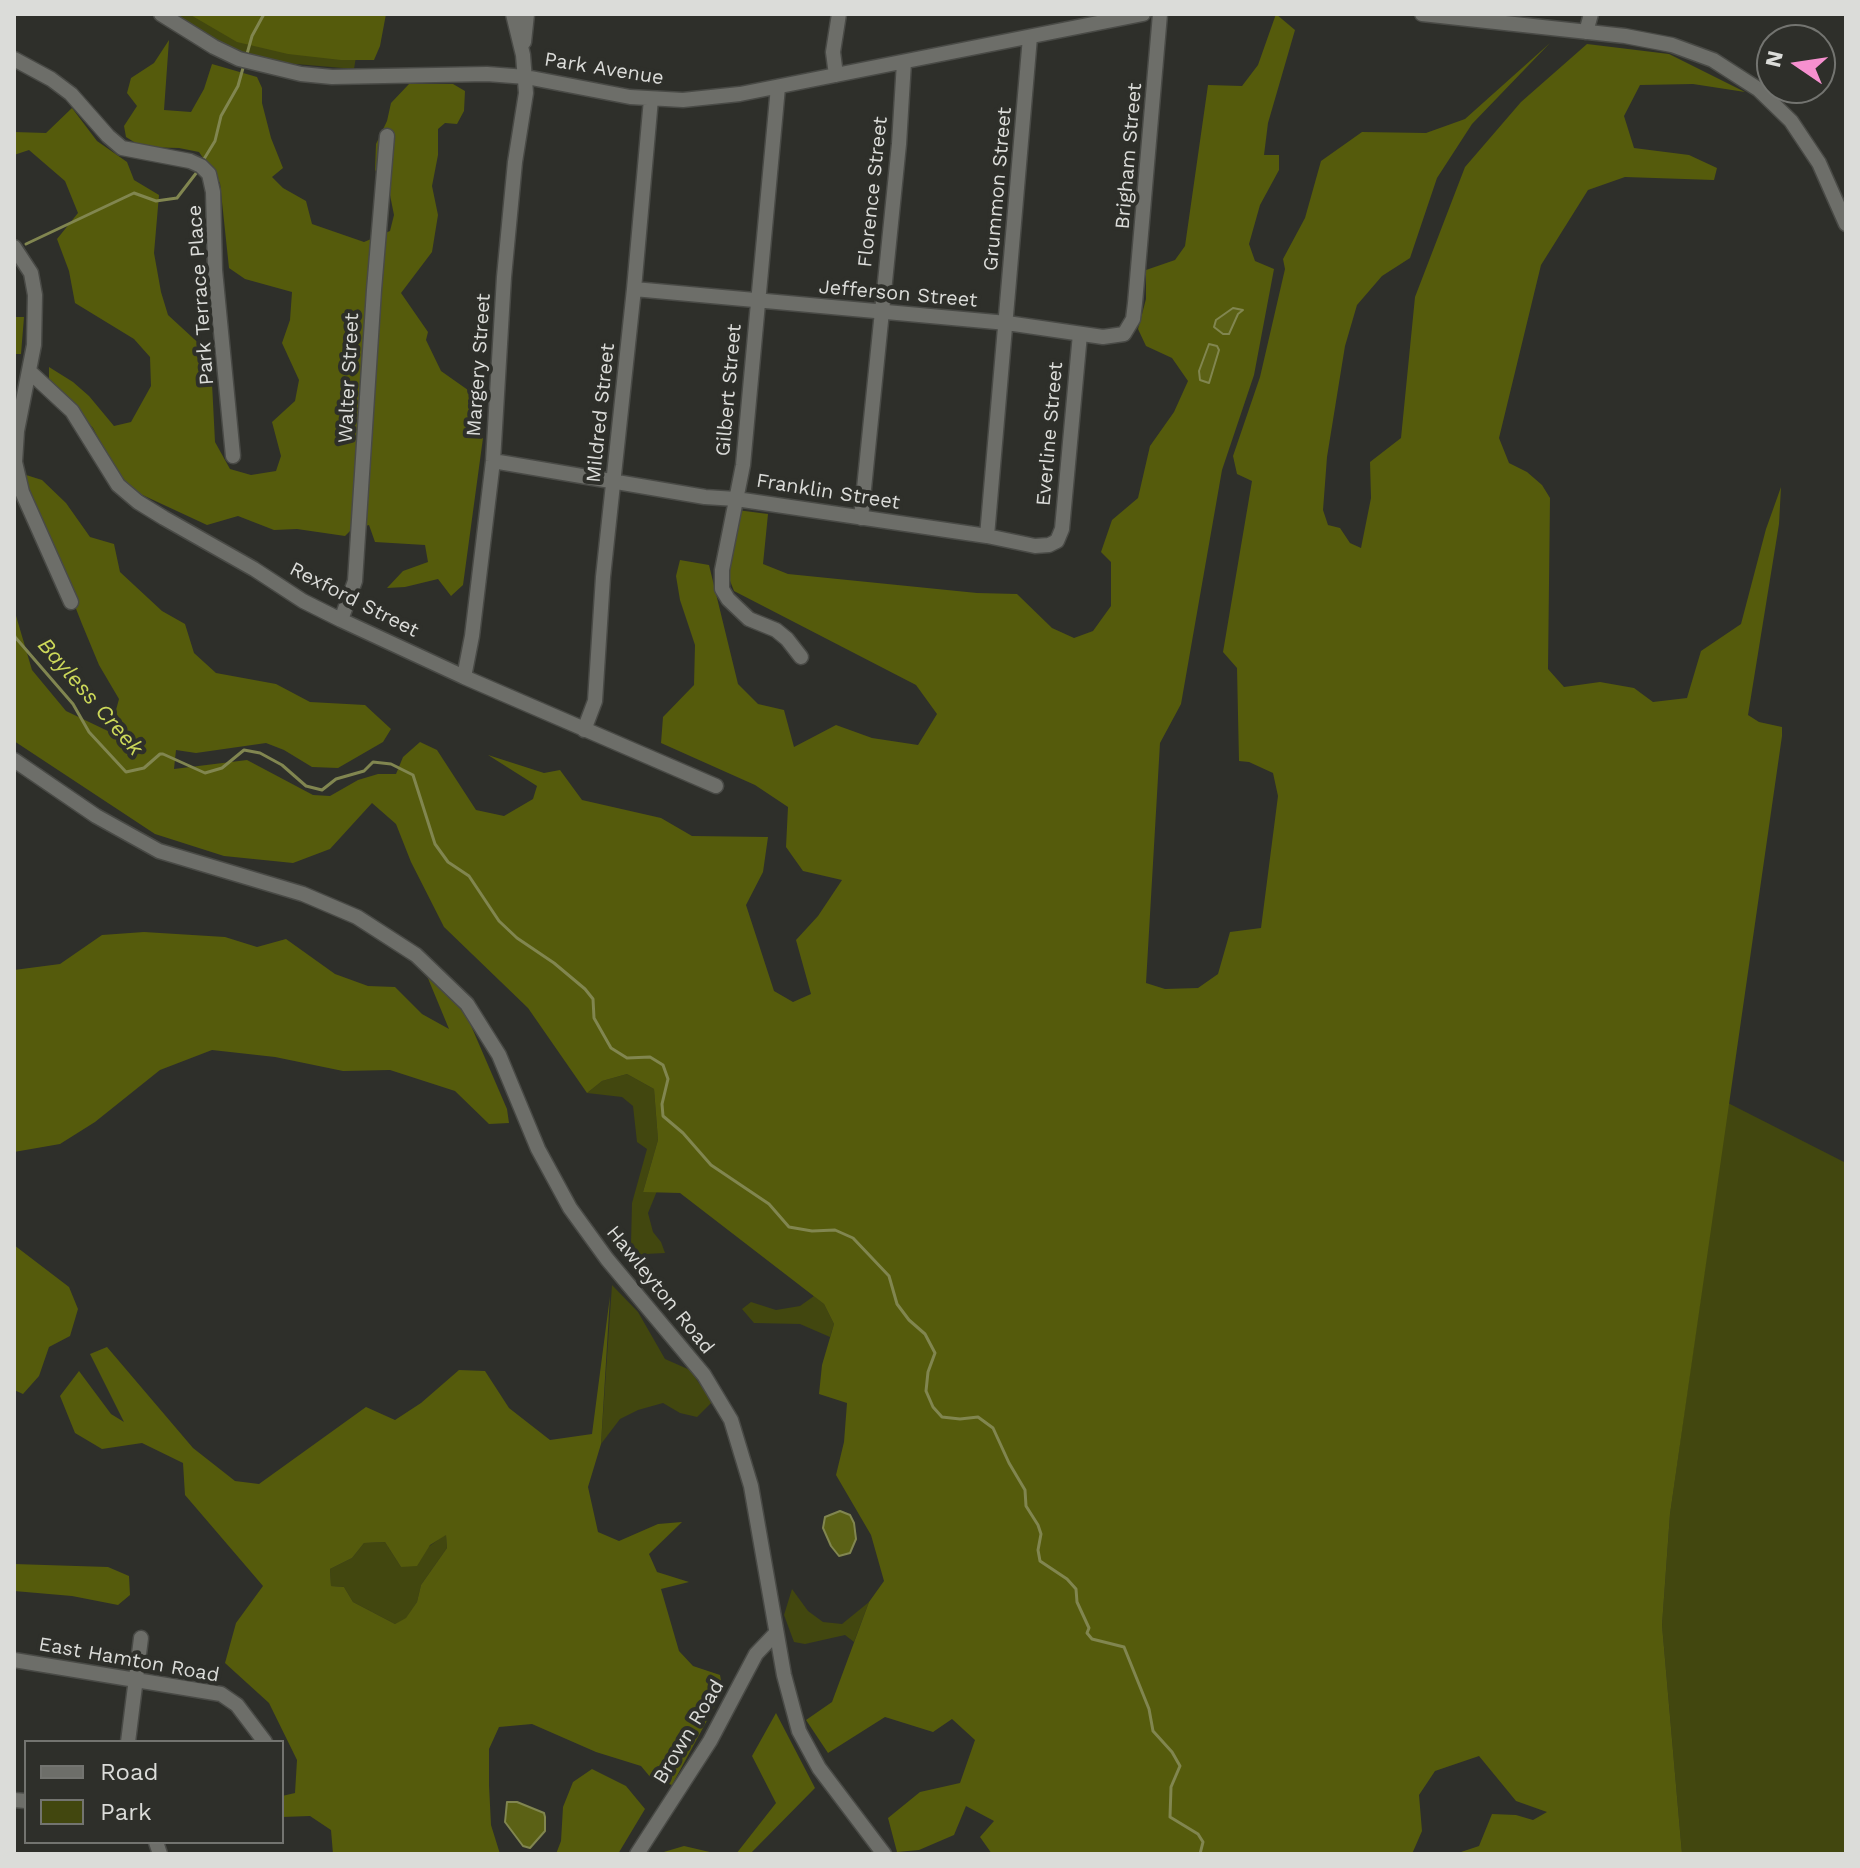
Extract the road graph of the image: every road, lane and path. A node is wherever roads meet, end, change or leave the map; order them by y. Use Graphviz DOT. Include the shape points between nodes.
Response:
graph roads {
  1 [pos="161,14"];
  2 [pos="513,14"];
  3 [pos="527,14"];
  4 [pos="839,14"];
  5 [pos="1143,14"];
  6 [pos="1160,14"];
  7 [pos="1422,14"];
  8 [pos="1591,14"];
  9 [pos="1586,32"];
  10 [pos="1030,37"];
  11 [pos="523,55"];
  12 [pos="14,59"];
  13 [pos="904,62"];
  14 [pos="836,75"];
  15 [pos="526,77"];
  16 [pos="778,87"];
  17 [pos="651,99"];
  18 [pos="387,136"];
  19 [pos="1846,224"];
  20 [pos="14,247"];
  21 [pos="634,289"];
  22 [pos="757,301"];
  23 [pos="1135,303"];
  24 [pos="881,313"];
  25 [pos="1007,323"];
  26 [pos="1080,334"];
  27 [pos="30,372"];
  28 [pos="233,456"];
  29 [pos="493,461"];
  30 [pos="613,481"];
  31 [pos="736,499"];
  32 [pos="861,518"];
  33 [pos="987,536"];
  34 [pos="1058,537"];
  35 [pos="71,602"];
  36 [pos="341,620"];
  37 [pos="801,657"];
  38 [pos="464,677"];
  39 [pos="584,730"];
  40 [pos="14,760"];
  41 [pos="716,786"];
  42 [pos="776,1633"];
  43 [pos="141,1638"];
  44 [pos="14,1660"];
  45 [pos="135,1678"];
  46 [pos="128,1740"];
  47 [pos="263,1740"];
  48 [pos="637,1854"];
  49 [pos="884,1854"];
  1 -- 15 [label="street, Park Avenue" via="214,47 252,63 301,74"];
  2 -- 11 [label="street"];
  3 -- 11 [label="street"];
  4 -- 14 [label="street" via="833,52"];
  5 -- 10 [label="street, Park Avenue"];
  6 -- 23 [label="street, Brigham Street"];
  7 -- 9 [label="street"];
  8 -- 9 [label="street"];
  9 -- 19 [label="street" via="1672,45 1713,60 1750,82 1804,138"];
  10 -- 13 [label="street, Park Avenue"];
  10 -- 25 [label="street, Grummon Street"];
  11 -- 15 [label="street, Margery Street"];
  12 -- 28 [label="street, Park Terrace Place" via="71,94 122,148 190,161 209,174"];
  13 -- 14 [label="street, Park Avenue"];
  13 -- 24 [label="street, Florence Street"];
  14 -- 16 [label="street, Park Avenue"];
  15 -- 17 [label="street, Park Avenue"];
  15 -- 29 [label="street, Margery Street" via="506,263"];
  16 -- 17 [label="street, Park Avenue" via="712,98"];
  16 -- 22 [label="street, Gilbert Street"];
  17 -- 21 [label="street, Mildred Street"];
  18 -- 36 [label="street, Walter Street" via="355,581"];
  20 -- 27 [label="street" via="31,273 35,295"];
  21 -- 22 [label="street, Jefferson Street"];
  21 -- 30 [label="street, Mildred Street"];
  22 -- 24 [label="street, Jefferson Street"];
  22 -- 31 [label="street, Gilbert Street"];
  23 -- 26 [label="street, Jefferson Street" via="1124,334"];
  24 -- 25 [label="street, Jefferson Street"];
  24 -- 32 [label="street, Florence Street"];
  25 -- 26 [label="street, Jefferson Street"];
  25 -- 33 [label="street, Grummon Street"];
  26 -- 34 [label="street, Everline Street"];
  27 -- 35 [label="street" via="15,462 22,492"];
  27 -- 36 [label="street, Rexford Street" via="72,411 112,477 138,502"];
  29 -- 30 [label="street, Franklin Street"];
  29 -- 38 [label="street, Margery Street"];
  30 -- 31 [label="street, Franklin Street"];
  30 -- 39 [label="street, Mildred Street" via="595,701"];
  31 -- 32 [label="street, Franklin Street"];
  31 -- 37 [label="street, Gilbert Street" via="722,589 749,619 776,630"];
  32 -- 33 [label="street, Franklin Street"];
  33 -- 34 [label="street, Franklin Street" via="1035,546 1053,544"];
  36 -- 38 [label="street, Rexford Street"];
  38 -- 39 [label="street, Rexford Street"];
  39 -- 41 [label="street, Rexford Street"];
  40 -- 42 [label="street, Hawleyton Road" via="138,842 321,900 380,930 438,974 476,1016 570,1208 704,1375 731,1420 751,1486"];
  42 -- 48 [label="street, Brown Road" via="756,1654 710,1741"];
  42 -- 49 [label="street, Hawleyton Road" via="787,1691 805,1744"];
  43 -- 45 [label="street"];
  44 -- 45 [label="street, East Hamton Road"];
  45 -- 46 [label="street"];
  45 -- 47 [label="street, East Hamton Road" via="221,1694 237,1705"];
}
